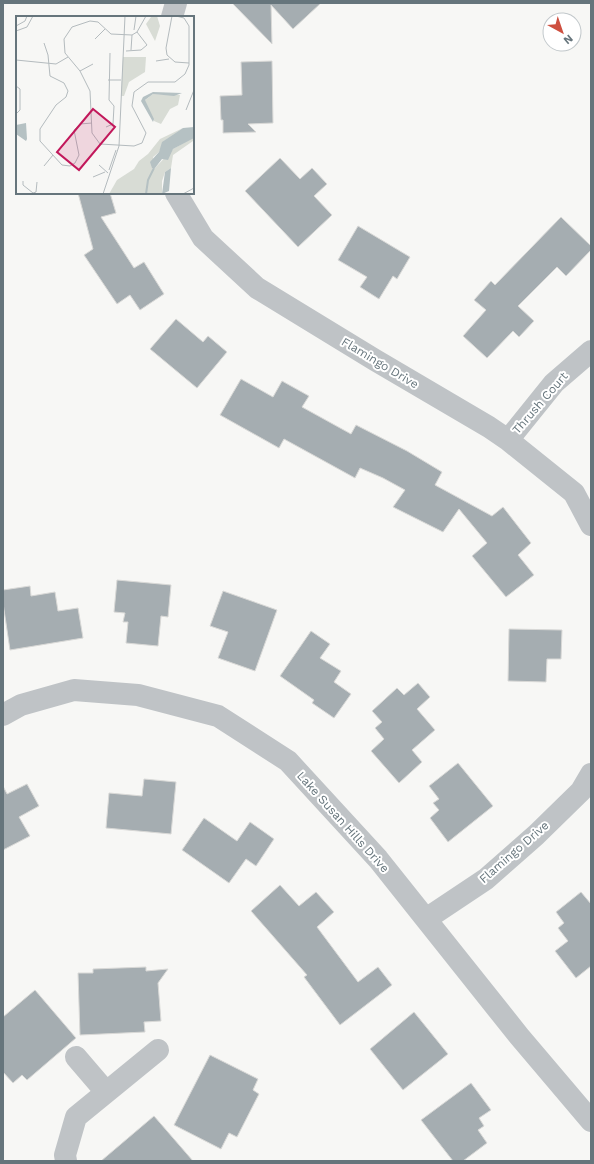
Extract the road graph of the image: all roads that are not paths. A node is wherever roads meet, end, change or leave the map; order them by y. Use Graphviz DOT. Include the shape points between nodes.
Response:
graph roads {
  1 [pos="176,3"];
  2 [pos="172,16"];
  3 [pos="177,194"];
  4 [pos="591,350"];
  5 [pos="508,440"];
  6 [pos="591,526"];
  7 [pos="3,715"];
  8 [pos="591,774"];
  9 [pos="426,919"];
  10 [pos="158,1050"];
  11 [pos="76,1056"];
  12 [pos="106,1092"];
  13 [pos="591,1120"];
  14 [pos="66,1161"];
  1 -- 2 [label="street"];
  3 -- 5 [label="street, Flamingo Drive" via="203,238 257,288"];
  4 -- 5 [label="street, Thrush Court" via="554,383"];
  5 -- 6 [label="street, Flamingo Drive" via="574,493"];
  7 -- 9 [label="street, Lake Susan Hills Drive" via="21,705 74,690 138,696 218,716 288,762 378,859"];
  8 -- 9 [label="street, Flamingo Drive" via="581,791 492,874"];
  9 -- 13 [label="street, Lake Susan Hills Drive" via="519,1036"];
  10 -- 12 [label="street"];
  11 -- 12 [label="street"];
  12 -- 14 [label="street" via="76,1117 65,1155"];
}
